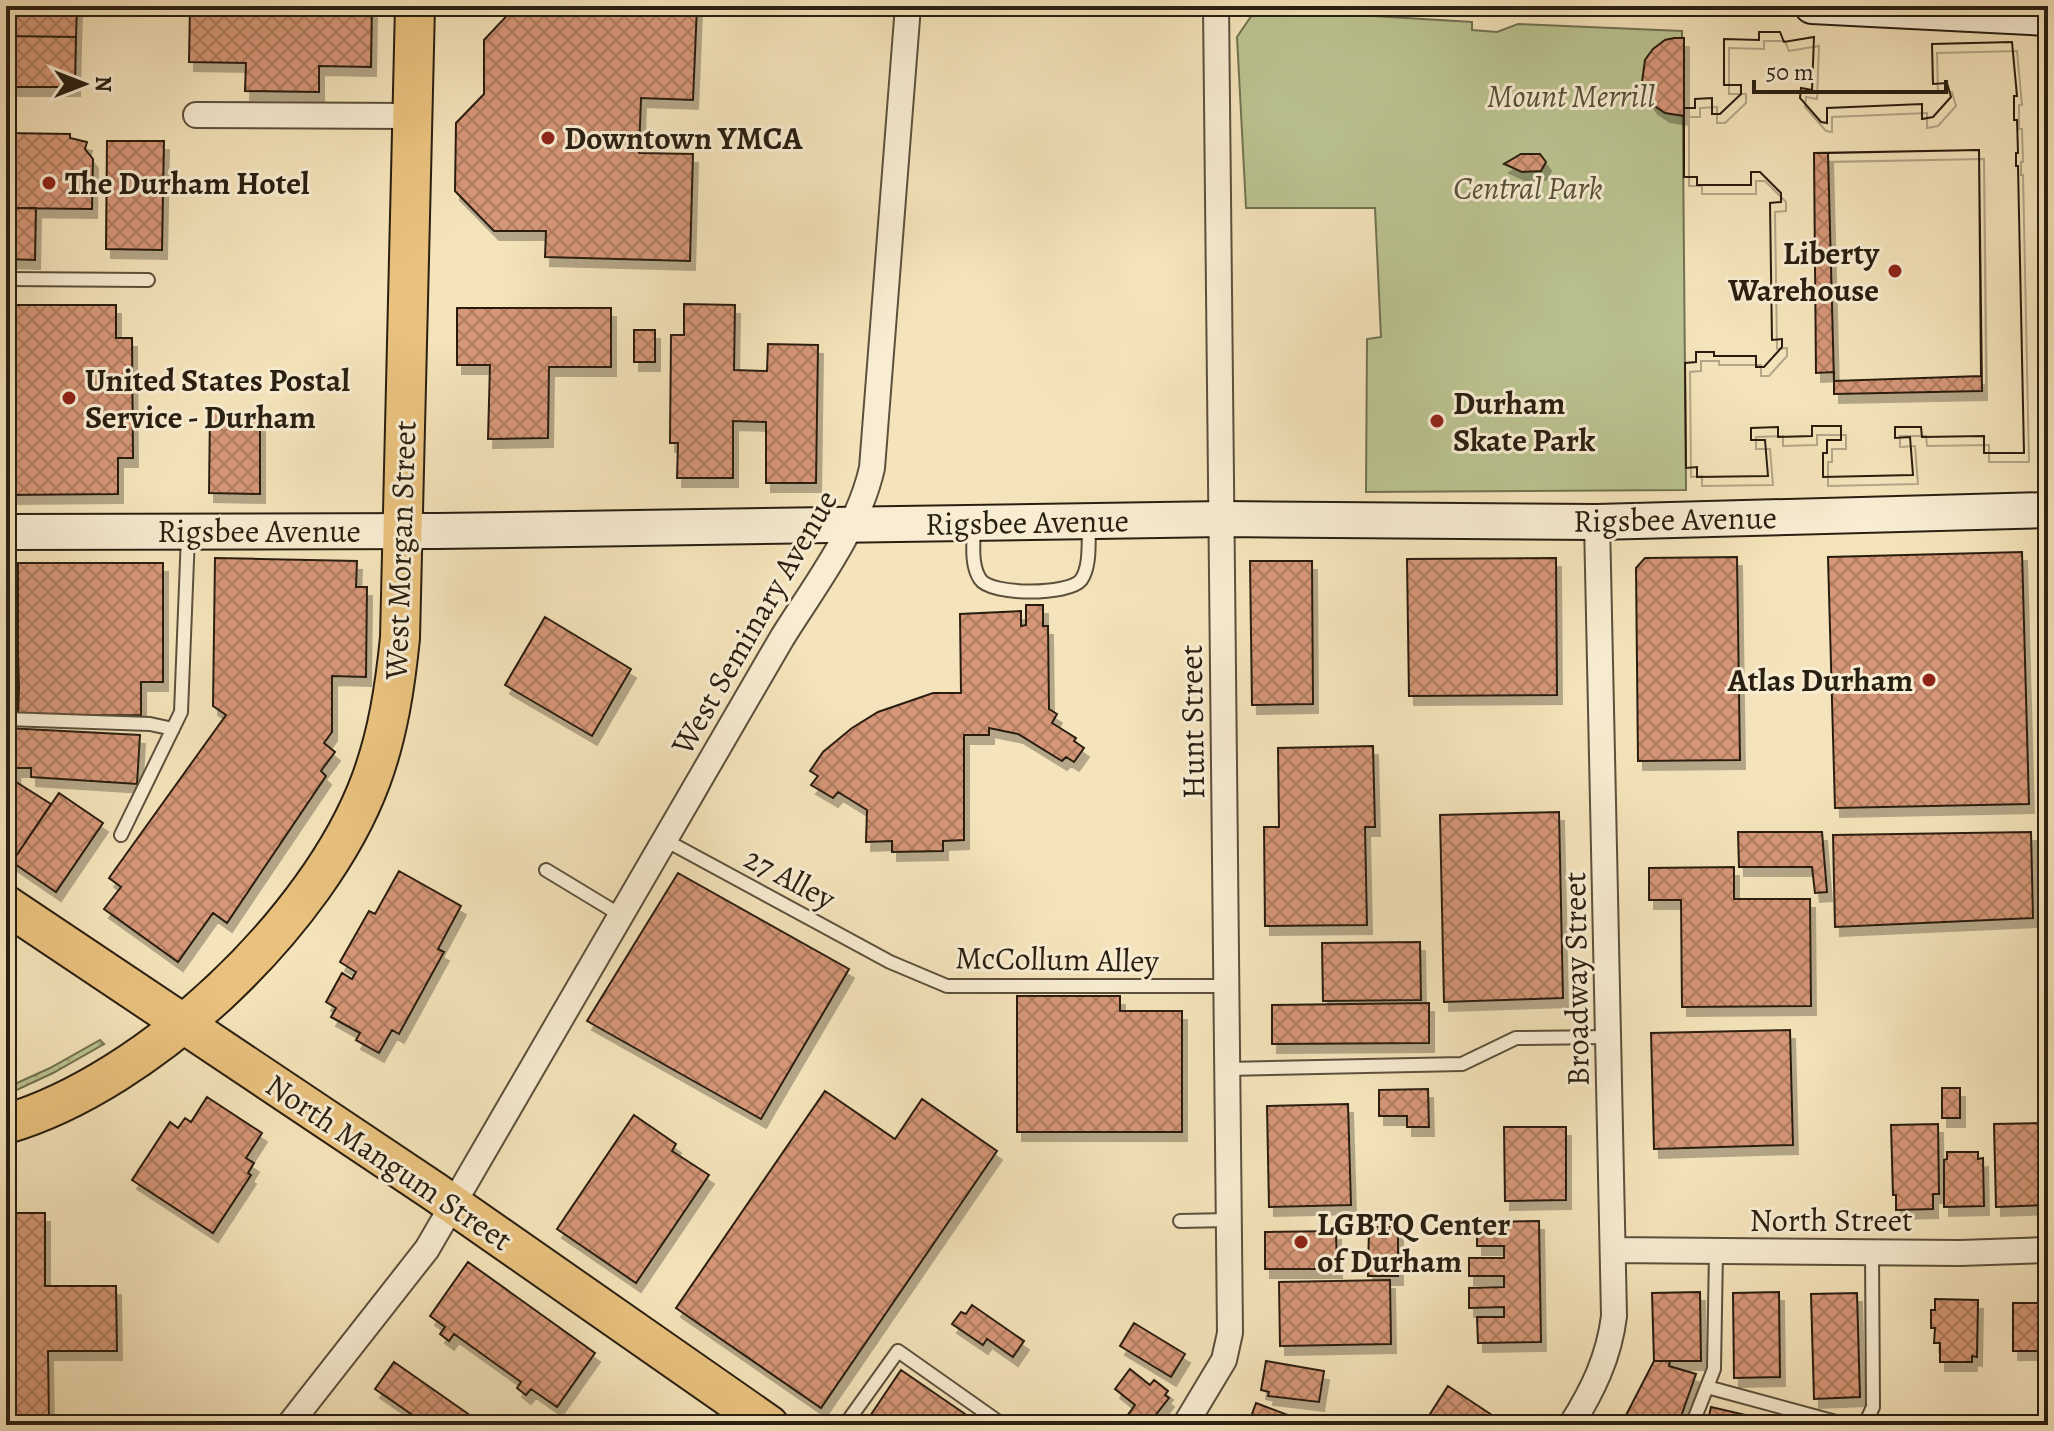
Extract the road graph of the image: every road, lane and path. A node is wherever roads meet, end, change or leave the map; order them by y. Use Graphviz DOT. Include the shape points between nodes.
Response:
graph roads {
  1 [pos="415,6"];
  2 [pos="908,6"];
  3 [pos="1216,6"];
  4 [pos="1812,6"];
  5 [pos="2048,18"];
  6 [pos="196,115"];
  7 [pos="414,116"];
  8 [pos="6,279"];
  9 [pos="148,280"];
  10 [pos="2048,510"];
  11 [pos="1223,519"];
  12 [pos="1089,521"];
  13 [pos="1597,522"];
  14 [pos="974,523"];
  15 [pos="851,524"];
  16 [pos="404,530"];
  17 [pos="188,531"];
  18 [pos="6,532"];
  19 [pos="6,719"];
  20 [pos="173,729"];
  21 [pos="121,835"];
  22 [pos="665,840"];
  23 [pos="546,870"];
  24 [pos="6,905"];
  25 [pos="622,916"];
  26 [pos="890,962"];
  27 [pos="1226,986"];
  28 [pos="183,1025"];
  29 [pos="1609,1037"];
  30 [pos="1227,1069"];
  31 [pos="6,1124"];
  32 [pos="453,1205"];
  33 [pos="1229,1220"];
  34 [pos="1180,1221"];
  35 [pos="1613,1250"];
  36 [pos="2048,1250"];
  37 [pos="1716,1251"];
  38 [pos="1872,1252"];
  39 [pos="1707,1387"];
  40 [pos="289,1425"];
  41 [pos="769,1425"];
  42 [pos="845,1425"];
  43 [pos="1003,1425"];
  44 [pos="1185,1425"];
  45 [pos="1571,1425"];
  46 [pos="1692,1425"];
  47 [pos="1847,1425"];
  48 [pos="1856,1425"];
  1 -- 7 [label="main road, West Morgan Street"];
  2 -- 15 [label="street, West Seminary Avenue" via="872,468"];
  3 -- 11 [label="street, Hunt Street"];
  4 -- 5 [label="street"];
  6 -- 7 [label="street"];
  7 -- 16 [label="main road, West Morgan Street"];
  8 -- 9 [label="lane"];
  10 -- 13 [label="street, Rigsbee Avenue"];
  11 -- 12 [label="street, Rigsbee Avenue"];
  11 -- 13 [label="street, Rigsbee Avenue"];
  11 -- 27 [label="street, Hunt Street"];
  12 -- 14 [label="street, Rigsbee Avenue"];
  12 -- 14 [label="lane" via="1088,559 1077,584 1011,591 992,589 978,576"];
  13 -- 29 [label="street, Broadway Street"];
  14 -- 15 [label="street, Rigsbee Avenue"];
  15 -- 16 [label="street, Rigsbee Avenue"];
  15 -- 22 [label="street, West Seminary Avenue"];
  16 -- 17 [label="street, Rigsbee Avenue"];
  16 -- 28 [label="main road, West Morgan Street" via="393,700 370,782 306,896 255,956"];
  17 -- 18 [label="street, Rigsbee Avenue"];
  17 -- 20 [label="lane" via="181,712"];
  19 -- 20 [label="lane"];
  20 -- 21 [label="lane"];
  22 -- 25 [label="street, West Seminary Avenue"];
  22 -- 26 [label="lane, 27 Alley"];
  23 -- 25 [label="lane"];
  24 -- 28 [label="main road, North Mangum Street"];
  25 -- 32 [label="street, West Seminary Avenue"];
  26 -- 27 [label="lane, McCollum Alley" via="947,986"];
  27 -- 30 [label="street, Hunt Street"];
  28 -- 31 [label="main road, West Morgan Street" via="96,1085"];
  28 -- 32 [label="main road, North Mangum Street"];
  29 -- 30 [label="lane" via="1516,1038 1462,1064"];
  29 -- 35 [label="street, Broadway Street"];
  30 -- 33 [label="street, Hunt Street"];
  32 -- 40 [label="street, West Seminary Avenue" via="427,1249"];
  32 -- 41 [label="main road, North Mangum Street"];
  33 -- 34 [label="lane"];
  33 -- 44 [label="street, Hunt Street" via="1229,1343"];
  35 -- 37 [label="street, North Street"];
  35 -- 45 [label="street, Broadway Street" via="1612,1336 1601,1373"];
  36 -- 38 [label="street, North Street"];
  37 -- 38 [label="street, North Street"];
  37 -- 39 [label="lane" via="1714,1369"];
  38 -- 48 [label="lane" via="1873,1407 1866,1422"];
  39 -- 46 [label="lane"];
  39 -- 47 [label="lane"];
  42 -- 43 [label="lane" via="898,1351"];
}
